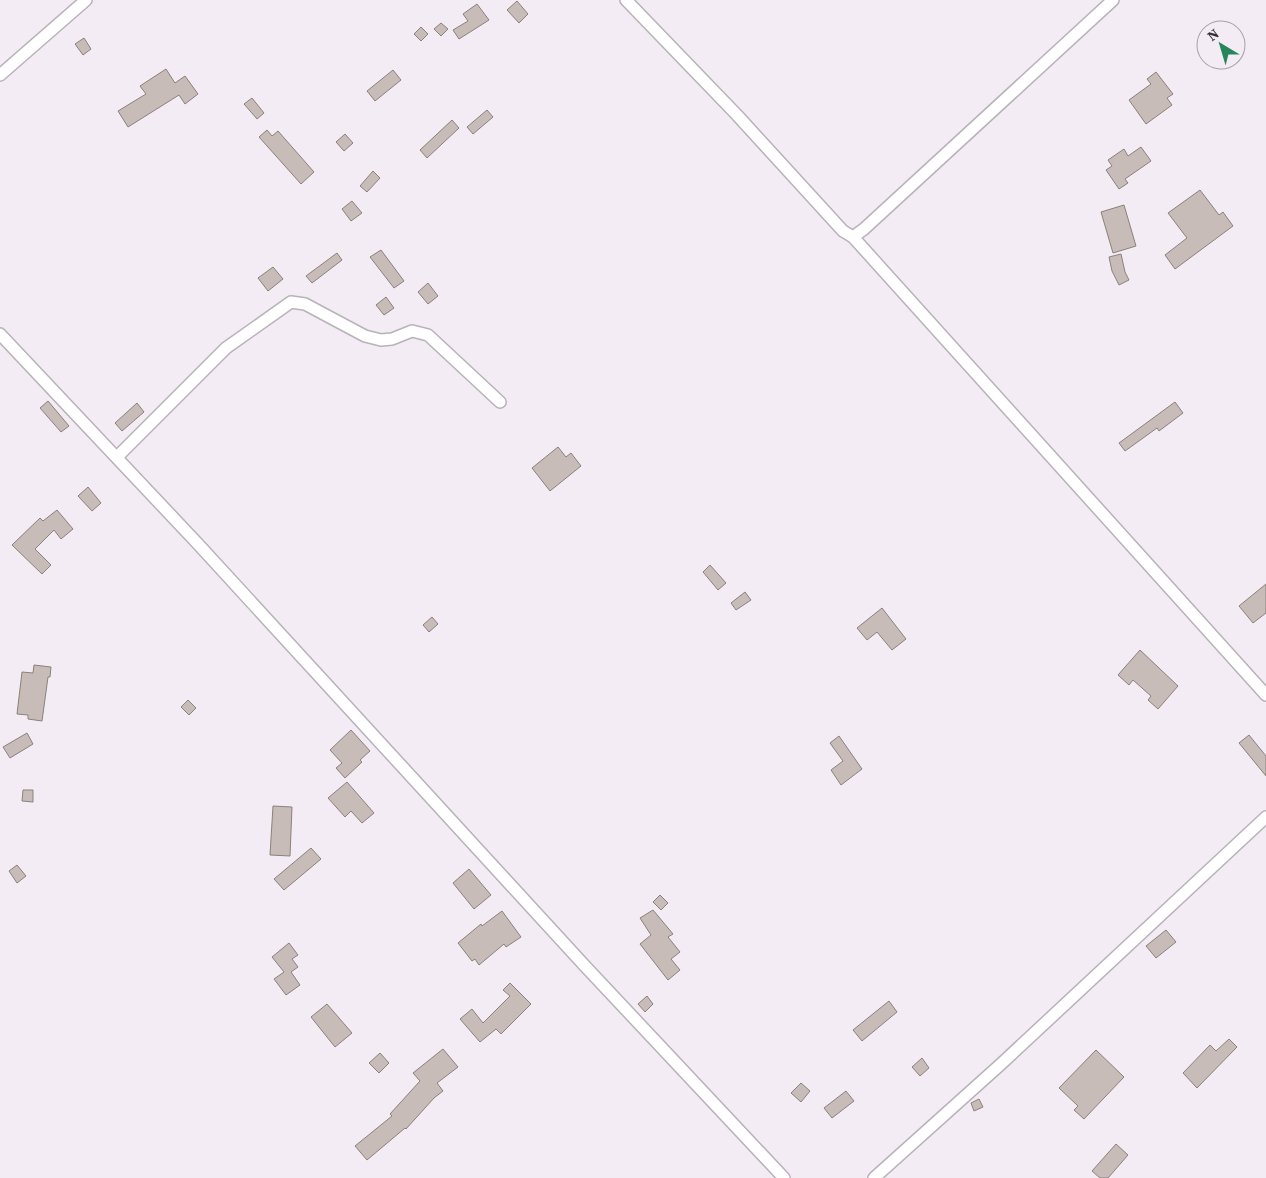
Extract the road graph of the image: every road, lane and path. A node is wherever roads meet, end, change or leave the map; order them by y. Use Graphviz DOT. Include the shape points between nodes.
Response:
graph roads {
  1 [pos="86,0"];
  2 [pos="626,0"];
  3 [pos="1113,0"];
  4 [pos="0,75"];
  5 [pos="854,237"];
  6 [pos="0,334"];
  7 [pos="500,402"];
  8 [pos="117,457"];
  9 [pos="1266,695"];
  10 [pos="1266,817"];
  11 [pos="784,1178"];
  12 [pos="874,1178"];
  1 -- 4 [label="street"];
  2 -- 5 [label="street" via="843,231"];
  3 -- 5 [label="street"];
  5 -- 9 [label="street"];
  6 -- 8 [label="street"];
  7 -- 8 [label="street" via="428,335 412,331 381,340 365,336 305,304 291,302 226,348"];
  8 -- 11 [label="street" via="570,951"];
  10 -- 12 [label="street"];
}
